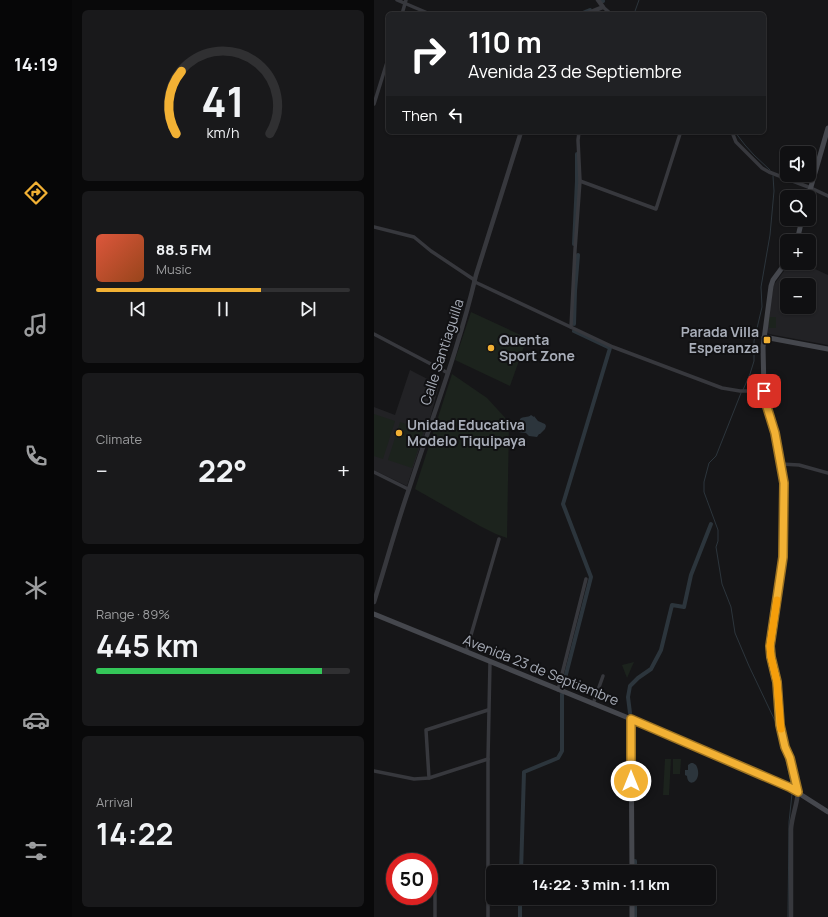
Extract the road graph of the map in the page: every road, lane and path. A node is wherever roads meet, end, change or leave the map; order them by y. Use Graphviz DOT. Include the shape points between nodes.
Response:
graph roads {
  1 [pos="397,0"];
  2 [pos="598,0"];
  3 [pos="406,2"];
  4 [pos="603,7"];
  5 [pos="403,12"];
  6 [pos="426,12"];
  7 [pos="591,12"];
  8 [pos="609,12"];
  9 [pos="386,65"];
  10 [pos="374,104"];
  11 [pos="828,128"];
  12 [pos="520,134"];
  13 [pos="579,134"];
  14 [pos="680,134"];
  15 [pos="733,134"];
  16 [pos="580,181"];
  17 [pos="811,188"];
  18 [pos="828,196"];
  19 [pos="374,227"];
  20 [pos="780,270"];
  21 [pos="475,282"];
  22 [pos="571,327"];
  23 [pos="374,334"];
  24 [pos="764,337"];
  25 [pos="828,349"];
  26 [pos="448,373"];
  27 [pos="764,391"];
  28 [pos="781,464"];
  29 [pos="374,472"];
  30 [pos="828,473"];
  31 [pos="408,489"];
  32 [pos="499,540"];
  33 [pos="586,579"];
  34 [pos="374,602"];
  35 [pos="374,614"];
  36 [pos="466,652"];
  37 [pos="490,662"];
  38 [pos="603,676"];
  39 [pos="558,690"];
  40 [pos="593,704"];
  41 [pos="488,710"];
  42 [pos="631,719"];
  43 [pos="488,759"];
  44 [pos="374,771"];
  45 [pos="429,778"];
  46 [pos="796,791"];
  47 [pos="828,812"];
  48 [pos="632,865"];
  49 [pos="434,905"];
  50 [pos="632,905"];
  51 [pos="434,917"];
  52 [pos="488,917"];
  53 [pos="632,917"];
  54 [pos="791,917"];
  1 -- 3 [label="street"];
  2 -- 4 [label="street"];
  3 -- 5 [label="street"];
  3 -- 6 [label="street"];
  4 -- 7 [label="street"];
  4 -- 8 [label="street"];
  9 -- 10 [label="street"];
  11 -- 17 [label="main road"];
  12 -- 21 [label="street, Calle Santiaguilla"];
  13 -- 16 [label="street"];
  14 -- 16 [label="street" via="656,209"];
  15 -- 17 [label="street" via="736,142 762,168"];
  16 -- 22 [label="street"];
  17 -- 18 [label="street"];
  19 -- 21 [label="street" via="414,237"];
  20 -- 24 [label="main road" via="771,286"];
  21 -- 22 [label="street"];
  21 -- 26 [label="street, Calle Santiaguilla"];
  22 -- 27 [label="street" via="612,347 722,388"];
  23 -- 26 [label="street"];
  24 -- 25 [label="main road"];
  24 -- 27 [label="main road"];
  26 -- 31 [label="street, Calle Santiaguilla"];
  27 -- 28 [label="main road"];
  28 -- 30 [label="street" via="800,465"];
  28 -- 46 [label="main road" via="784,483 783,557 770,646 777,682 780,725"];
  29 -- 31 [label="street"];
  31 -- 34 [label="street, Calle Santiaguilla"];
  32 -- 36 [label="street"];
  33 -- 39 [label="street"];
  35 -- 36 [label="main road, Avenida 23 de Septiembre"];
  36 -- 37 [label="main road, Avenida 23 de Septiembre"];
  37 -- 39 [label="main road, Avenida 23 de Septiembre"];
  37 -- 41 [label="street"];
  38 -- 40 [label="street"];
  39 -- 40 [label="main road, Avenida 23 de Septiembre"];
  40 -- 42 [label="main road, Avenida 23 de Septiembre"];
  41 -- 43 [label="street"];
  41 -- 45 [label="street" via="426,730"];
  42 -- 46 [label="main road, Avenida 23 de Septiembre"];
  42 -- 48 [label="main road"];
  43 -- 45 [label="street"];
  43 -- 52 [label="street"];
  44 -- 45 [label="street" via="414,779"];
  46 -- 47 [label="main road, Avenida 23 de Septiembre"];
  46 -- 54 [label="street" via="791,829"];
  49 -- 51 [label="street"];
  50 -- 53 [label="main road"];
}
